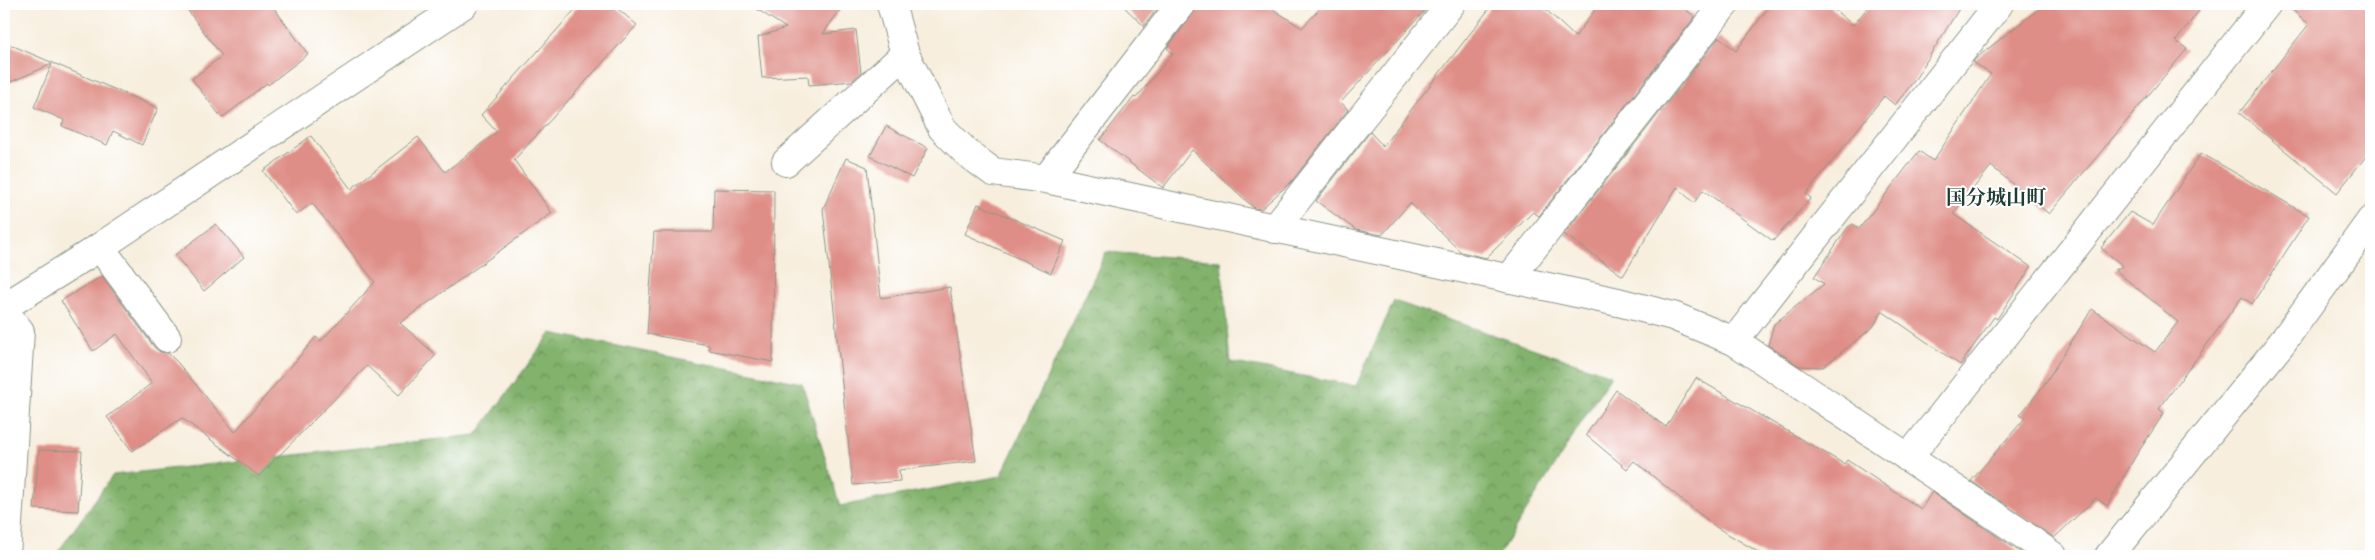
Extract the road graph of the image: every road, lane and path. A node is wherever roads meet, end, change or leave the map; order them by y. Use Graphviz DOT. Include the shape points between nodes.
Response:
graph roads {
  1 [pos="464,4"];
  2 [pos="891,4"];
  3 [pos="1181,4"];
  4 [pos="1451,4"];
  5 [pos="1725,4"];
  6 [pos="1999,4"];
  7 [pos="2267,4"];
  8 [pos="905,54"];
  9 [pos="786,162"];
  10 [pos="1046,180"];
  11 [pos="2371,220"];
  12 [pos="1274,229"];
  13 [pos="100,248"];
  14 [pos="1509,279"];
  15 [pos="4,309"];
  16 [pos="166,338"];
  17 [pos="1734,341"];
  18 [pos="1908,458"];
  19 [pos="6,556"];
  20 [pos="2053,556"];
  21 [pos="2109,556"];
  1 -- 13 [label="street"];
  2 -- 8 [label="street"];
  3 -- 10 [label="street"];
  4 -- 12 [label="street"];
  5 -- 14 [label="street"];
  6 -- 17 [label="street"];
  7 -- 18 [label="street"];
  8 -- 9 [label="street"];
  8 -- 10 [label="street" via="942,128 967,153 993,172"];
  10 -- 12 [label="street"];
  11 -- 21 [label="street" via="2281,344"];
  12 -- 14 [label="street"];
  13 -- 15 [label="street"];
  13 -- 16 [label="street"];
  14 -- 17 [label="street" via="1672,316"];
  15 -- 19 [label="street" via="20,331"];
  17 -- 18 [label="street"];
  18 -- 20 [label="street"];
}
